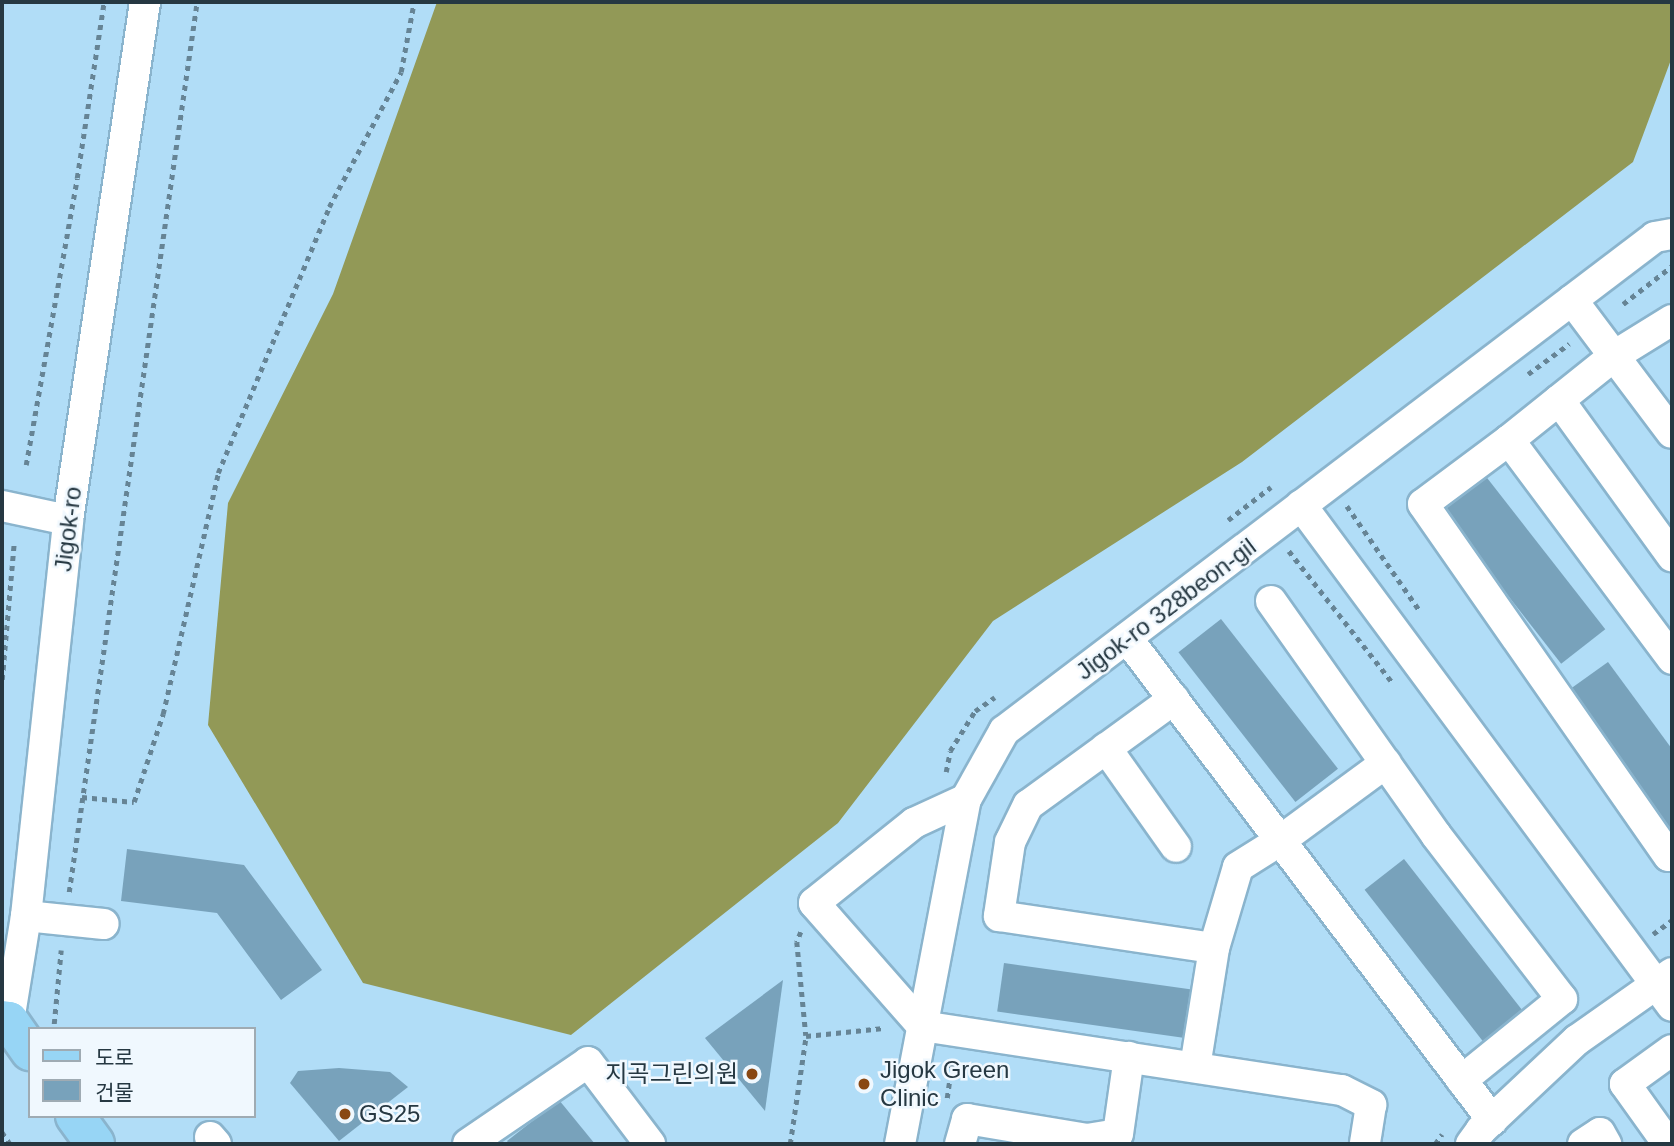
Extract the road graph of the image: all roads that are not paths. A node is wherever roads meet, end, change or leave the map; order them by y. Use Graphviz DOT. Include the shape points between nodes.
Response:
graph roads {
  1 [pos="145,2"];
  2 [pos="1672,234"];
  3 [pos="1572,300"];
  4 [pos="1672,320"];
  5 [pos="1614,356"];
  6 [pos="1559,400"];
  7 [pos="1672,433"];
  8 [pos="1509,440"];
  9 [pos="1301,505"];
  10 [pos="2,506"];
  11 [pos="68,520"];
  12 [pos="1672,556"];
  13 [pos="1270,601"];
  14 [pos="1127,638"];
  15 [pos="1672,659"];
  16 [pos="1174,699"];
  17 [pos="1106,748"];
  18 [pos="1386,763"];
  19 [pos="966,799"];
  20 [pos="1281,840"];
  21 [pos="1176,847"];
  22 [pos="1672,854"];
  23 [pos="26,916"];
  24 [pos="104,924"];
  25 [pos="1214,948"];
  26 [pos="1667,988"];
  27 [pos="922,1026"];
  28 [pos="13,1031"];
  29 [pos="1672,1050"];
  30 [pos="1129,1057"];
  31 [pos="1195,1067"];
  32 [pos="1462,1080"];
  33 [pos="76,1118"];
  34 [pos="1492,1120"];
  35 [pos="95,1144"];
  36 [pos="468,1144"];
  37 [pos="650,1144"];
  38 [pos="900,1144"];
  39 [pos="960,1144"];
  40 [pos="1365,1144"];
  41 [pos="1471,1144"];
  42 [pos="1583,1144"];
  43 [pos="1606,1144"];
  44 [pos="1668,1144"];
  1 -- 11 [label="street, Jigok-ro"];
  2 -- 3 [label="street, Jigok-ro 328beon-gil" via="1655,237"];
  3 -- 5 [label="street"];
  3 -- 9 [label="street, Jigok-ro 328beon-gil"];
  4 -- 5 [label="street"];
  5 -- 6 [label="street"];
  5 -- 7 [label="street"];
  6 -- 8 [label="street"];
  6 -- 12 [label="street"];
  8 -- 15 [label="street"];
  8 -- 22 [label="street" via="1423,504"];
  9 -- 14 [label="street, Jigok-ro 328beon-gil"];
  9 -- 26 [label="street"];
  10 -- 11 [label="street"];
  11 -- 23 [label="street, Jigok-ro"];
  13 -- 18 [label="street"];
  14 -- 16 [label="street"];
  14 -- 19 [label="street, Jigok-ro 328beon-gil" via="1004,731"];
  16 -- 17 [label="street"];
  16 -- 20 [label="street"];
  17 -- 21 [label="street"];
  17 -- 25 [label="street" via="1028,805 1010,842 999,916"];
  18 -- 20 [label="street"];
  18 -- 32 [label="street" via="1562,999"];
  19 -- 27 [label="street, Jigok-ro 328beon-gil"];
  19 -- 27 [label="street" via="915,823 814,903"];
  20 -- 25 [label="street" via="1238,867"];
  20 -- 32 [label="street"];
  23 -- 24 [label="street"];
  23 -- 28 [label="street, Jigok-ro"];
  25 -- 31 [label="street"];
  26 -- 34 [label="street" via="1577,1040"];
  27 -- 30 [label="street"];
  27 -- 38 [label="street, Jigok-ro 328beon-gil"];
  29 -- 44 [label="street" via="1625,1084"];
  30 -- 31 [label="street"];
  30 -- 39 [label="street" via="1118,1134 1087,1139 967,1119"];
  31 -- 40 [label="street" via="1342,1090 1371,1105"];
  32 -- 34 [label="street"];
  33 -- 35 [label="main road"];
  34 -- 41 [label="street"];
  36 -- 37 [label="street" via="588,1062"];
  42 -- 43 [label="street" via="1600,1133"];
}
